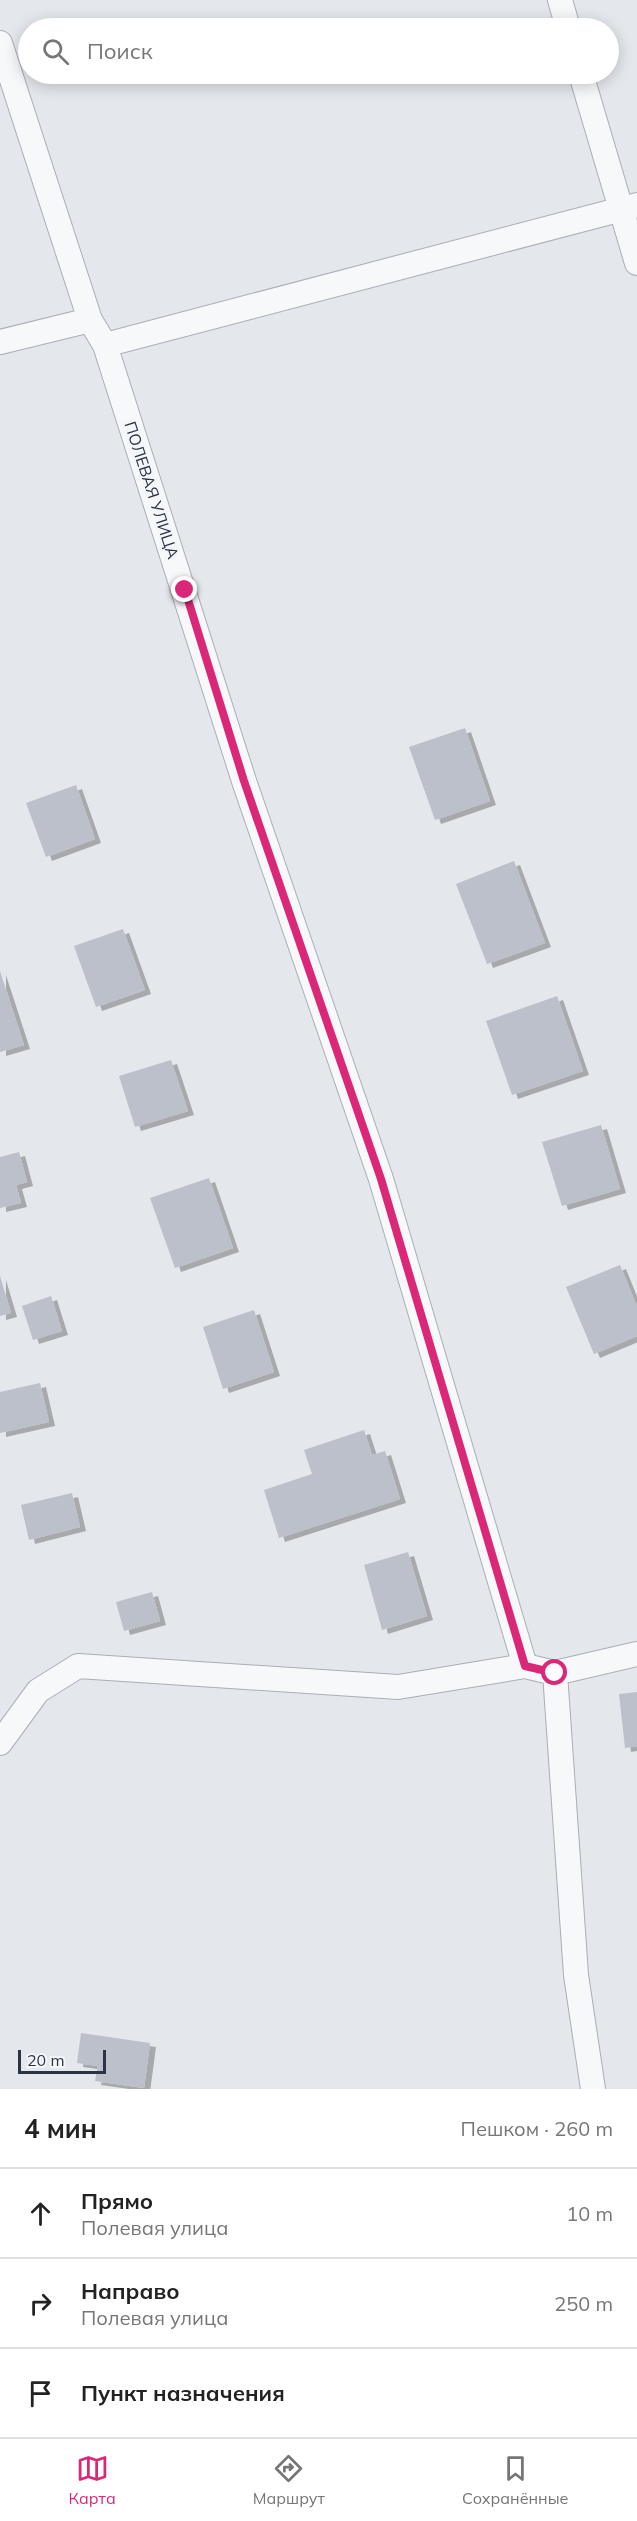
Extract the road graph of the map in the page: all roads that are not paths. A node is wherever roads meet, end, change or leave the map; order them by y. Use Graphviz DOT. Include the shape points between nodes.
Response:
graph roads {
  1 [pos="560,0"];
  2 [pos="565,18"];
  3 [pos="0,43"];
  4 [pos="585,84"];
  5 [pos="628,208"];
  6 [pos="637,264"];
  7 [pos="90,320"];
  8 [pos="0,342"];
  9 [pos="105,345"];
  10 [pos="637,1654"];
  11 [pos="525,1666"];
  12 [pos="555,1673"];
  13 [pos="0,1743"];
  14 [pos="593,2089"];
  1 -- 2 [label="street"];
  3 -- 7 [label="street, ПОЛЕВАЯ УЛИЦА"];
  4 -- 5 [label="street"];
  5 -- 6 [label="street"];
  5 -- 9 [label="street"];
  7 -- 8 [label="street"];
  7 -- 9 [label="street, ПОЛЕВАЯ УЛИЦА"];
  9 -- 11 [label="street, ПОЛЕВАЯ УЛИЦА" via="244,781 381,1179"];
  10 -- 12 [label="street"];
  11 -- 12 [label="street"];
  11 -- 13 [label="street" via="398,1687 78,1666 38,1691"];
  12 -- 14 [label="street" via="576,1975"];
}
